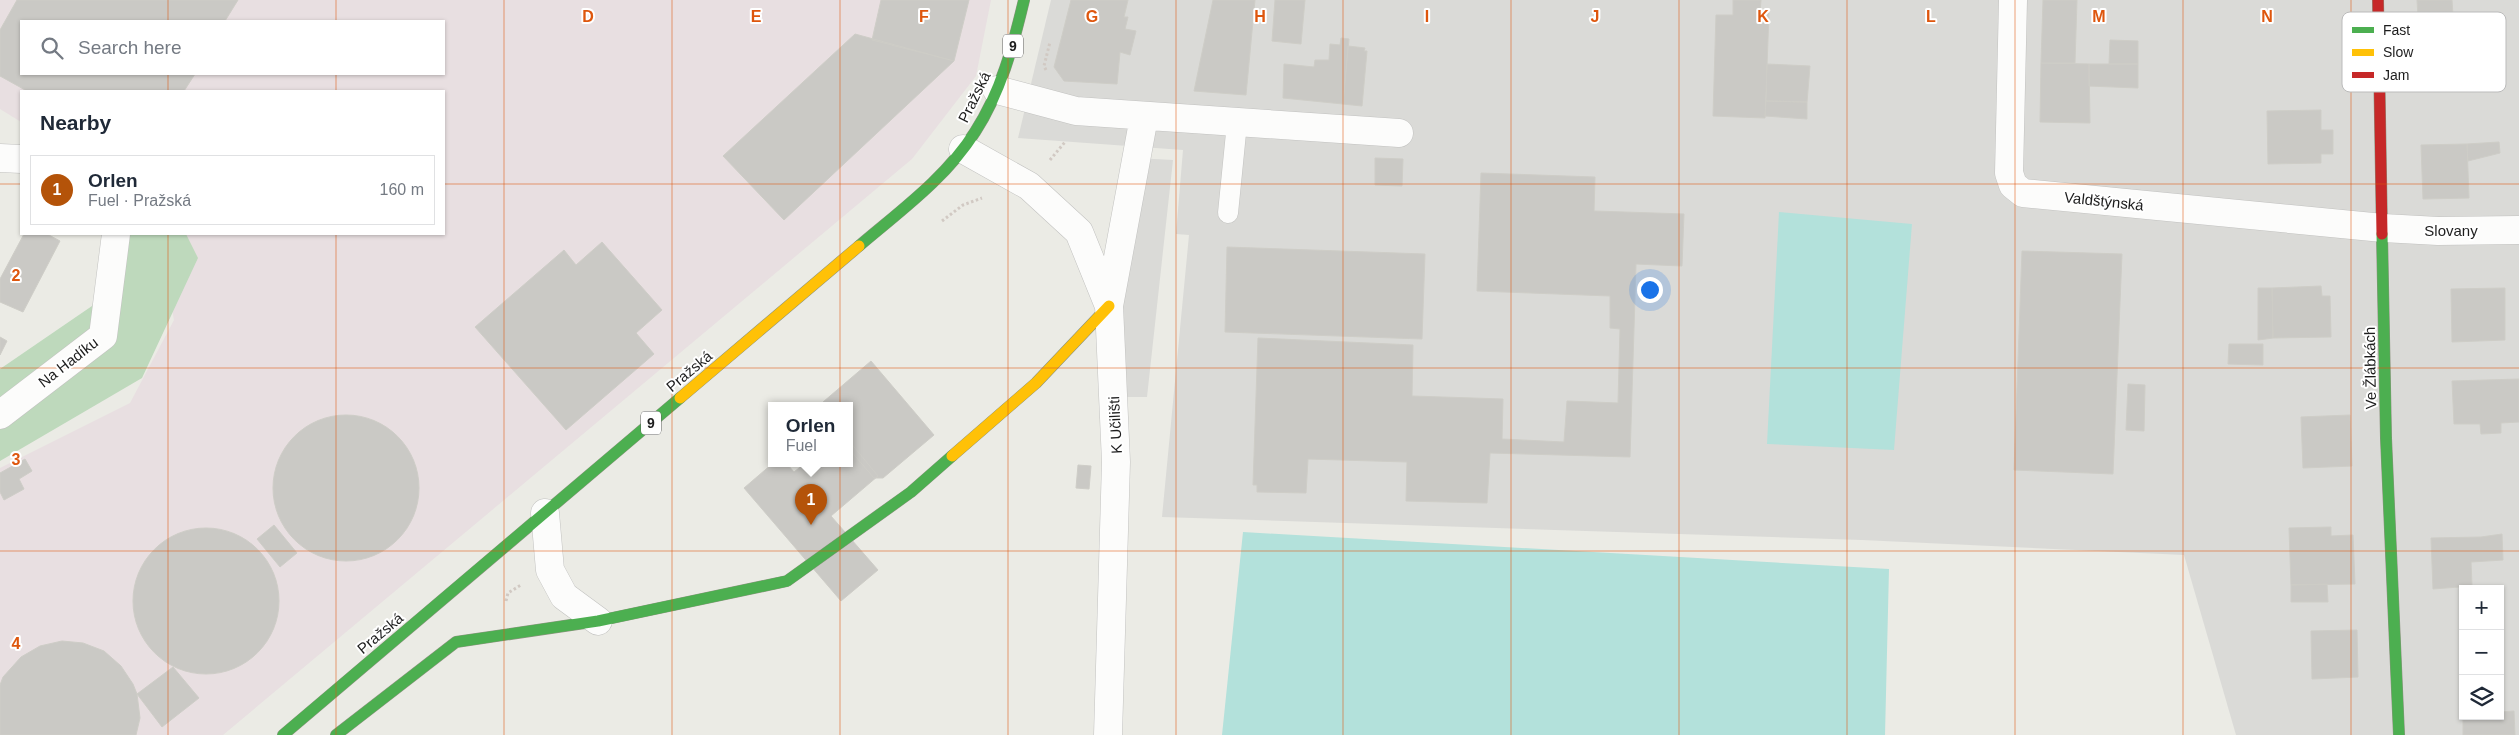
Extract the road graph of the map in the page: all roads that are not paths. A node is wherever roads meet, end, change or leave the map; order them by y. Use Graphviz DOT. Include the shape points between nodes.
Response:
graph roads {
  1 [pos="1024,0"];
  2 [pos="2013,0"];
  3 [pos="997,90"];
  4 [pos="2380,92"];
  5 [pos="1144,117"];
  6 [pos="1237,123"];
  7 [pos="1399,133"];
  8 [pos="963,149"];
  9 [pos="0,158"];
  10 [pos="20,159"];
  11 [pos="1228,213"];
  12 [pos="2383,228"];
  13 [pos="2519,230"];
  14 [pos="116,235"];
  15 [pos="1109,306"];
  16 [pos="0,415"];
  17 [pos="545,513"];
  18 [pos="598,621"];
  19 [pos="283,735"];
  20 [pos="336,735"];
  21 [pos="1108,735"];
  22 [pos="2399,735"];
  1 -- 3 [label="street, Pražská / 9" via="1013,46"];
  2 -- 12 [label="street, Valdštýnská" via="2009,173 2012,185 2023,193"];
  3 -- 5 [label="street" via="1076,111"];
  3 -- 8 [label="street, Pražská / 9" via="978,128"];
  4 -- 12 [label="street, Ve Žlábkách"];
  5 -- 6 [label="street"];
  5 -- 15 [label="street, K Učilišti"];
  6 -- 7 [label="street"];
  6 -- 11 [label="lane"];
  8 -- 15 [label="street" via="1029,186 1079,232"];
  8 -- 17 [label="street, Pražská / 9" via="926,189"];
  9 -- 10 [label="street"];
  12 -- 13 [label="street, Slovany" via="2438,232"];
  12 -- 22 [label="street, Ve Žlábkách" via="2386,438"];
  14 -- 16 [label="street, Na Hadíku" via="103,336"];
  15 -- 18 [label="street" via="1036,383 911,492 787,581"];
  15 -- 21 [label="street, K Učilišti" via="1116,462"];
  17 -- 18 [label="street" via="550,570 564,596"];
  17 -- 19 [label="street, Pražská / 9"];
  18 -- 20 [label="street" via="456,642"];
}
